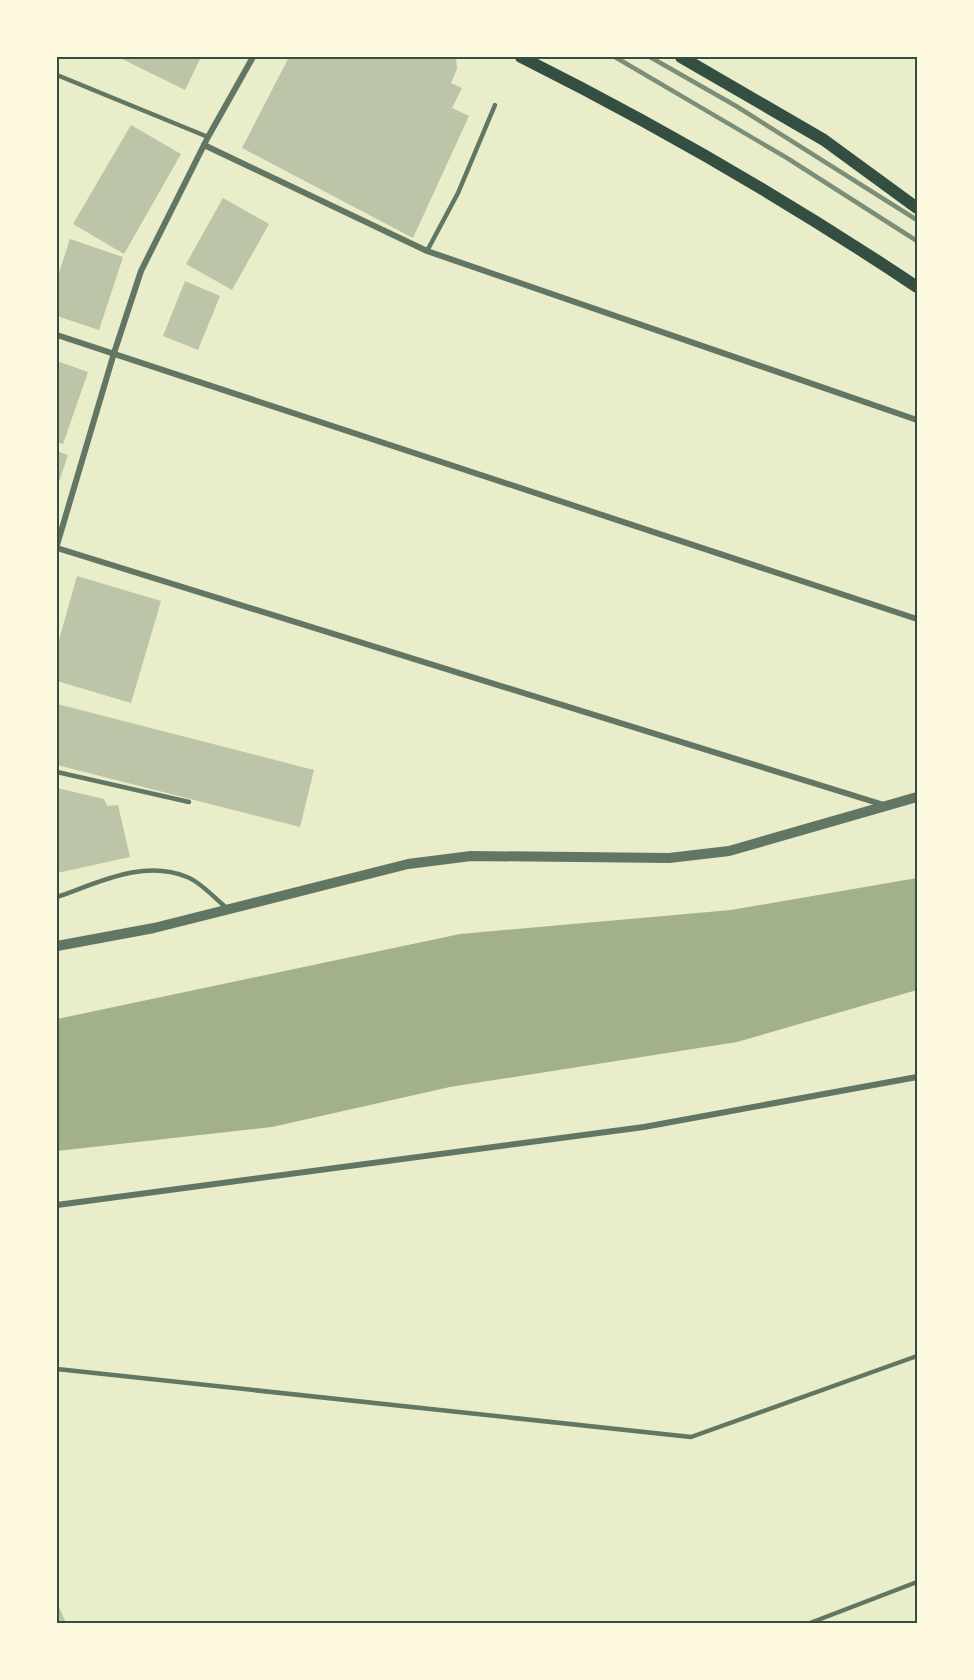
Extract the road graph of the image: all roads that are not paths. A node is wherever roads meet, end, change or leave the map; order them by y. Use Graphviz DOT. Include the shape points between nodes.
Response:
graph roads {
  1 [pos="253,57"];
  2 [pos="521,57"];
  3 [pos="681,57"];
  4 [pos="57,75"];
  5 [pos="495,105"];
  6 [pos="208,136"];
  7 [pos="204,145"];
  8 [pos="917,208"];
  9 [pos="427,251"];
  10 [pos="917,287"];
  11 [pos="57,335"];
  12 [pos="114,353"];
  13 [pos="917,420"];
  14 [pos="57,547"];
  15 [pos="917,619"];
  16 [pos="57,772"];
  17 [pos="917,797"];
  18 [pos="189,802"];
  19 [pos="886,806"];
  20 [pos="57,897"];
  21 [pos="228,909"];
  22 [pos="57,946"];
  23 [pos="917,1077"];
  24 [pos="57,1205"];
  25 [pos="917,1356"];
  26 [pos="57,1369"];
  27 [pos="917,1582"];
  28 [pos="810,1623"];
  1 -- 6 [label="street"];
  2 -- 10 [label="main road" via="778,199"];
  3 -- 8 [label="main road" via="824,140"];
  4 -- 6 [label="lane"];
  5 -- 9 [label="lane" via="458,193"];
  6 -- 7 [label="street"];
  7 -- 9 [label="street"];
  7 -- 12 [label="street" via="141,271"];
  9 -- 13 [label="street"];
  11 -- 12 [label="street"];
  12 -- 14 [label="street"];
  12 -- 15 [label="street"];
  14 -- 19 [label="street"];
  16 -- 18 [label="lane"];
  17 -- 19 [label="street"];
  19 -- 21 [label="street" via="729,851 669,858 471,856 408,864"];
  20 -- 21 [label="lane" via="134,871 161,870 189,877"];
  21 -- 22 [label="street"];
  23 -- 24 [label="street" via="644,1127"];
  25 -- 26 [label="lane" via="691,1437"];
  27 -- 28 [label="lane"];
}
